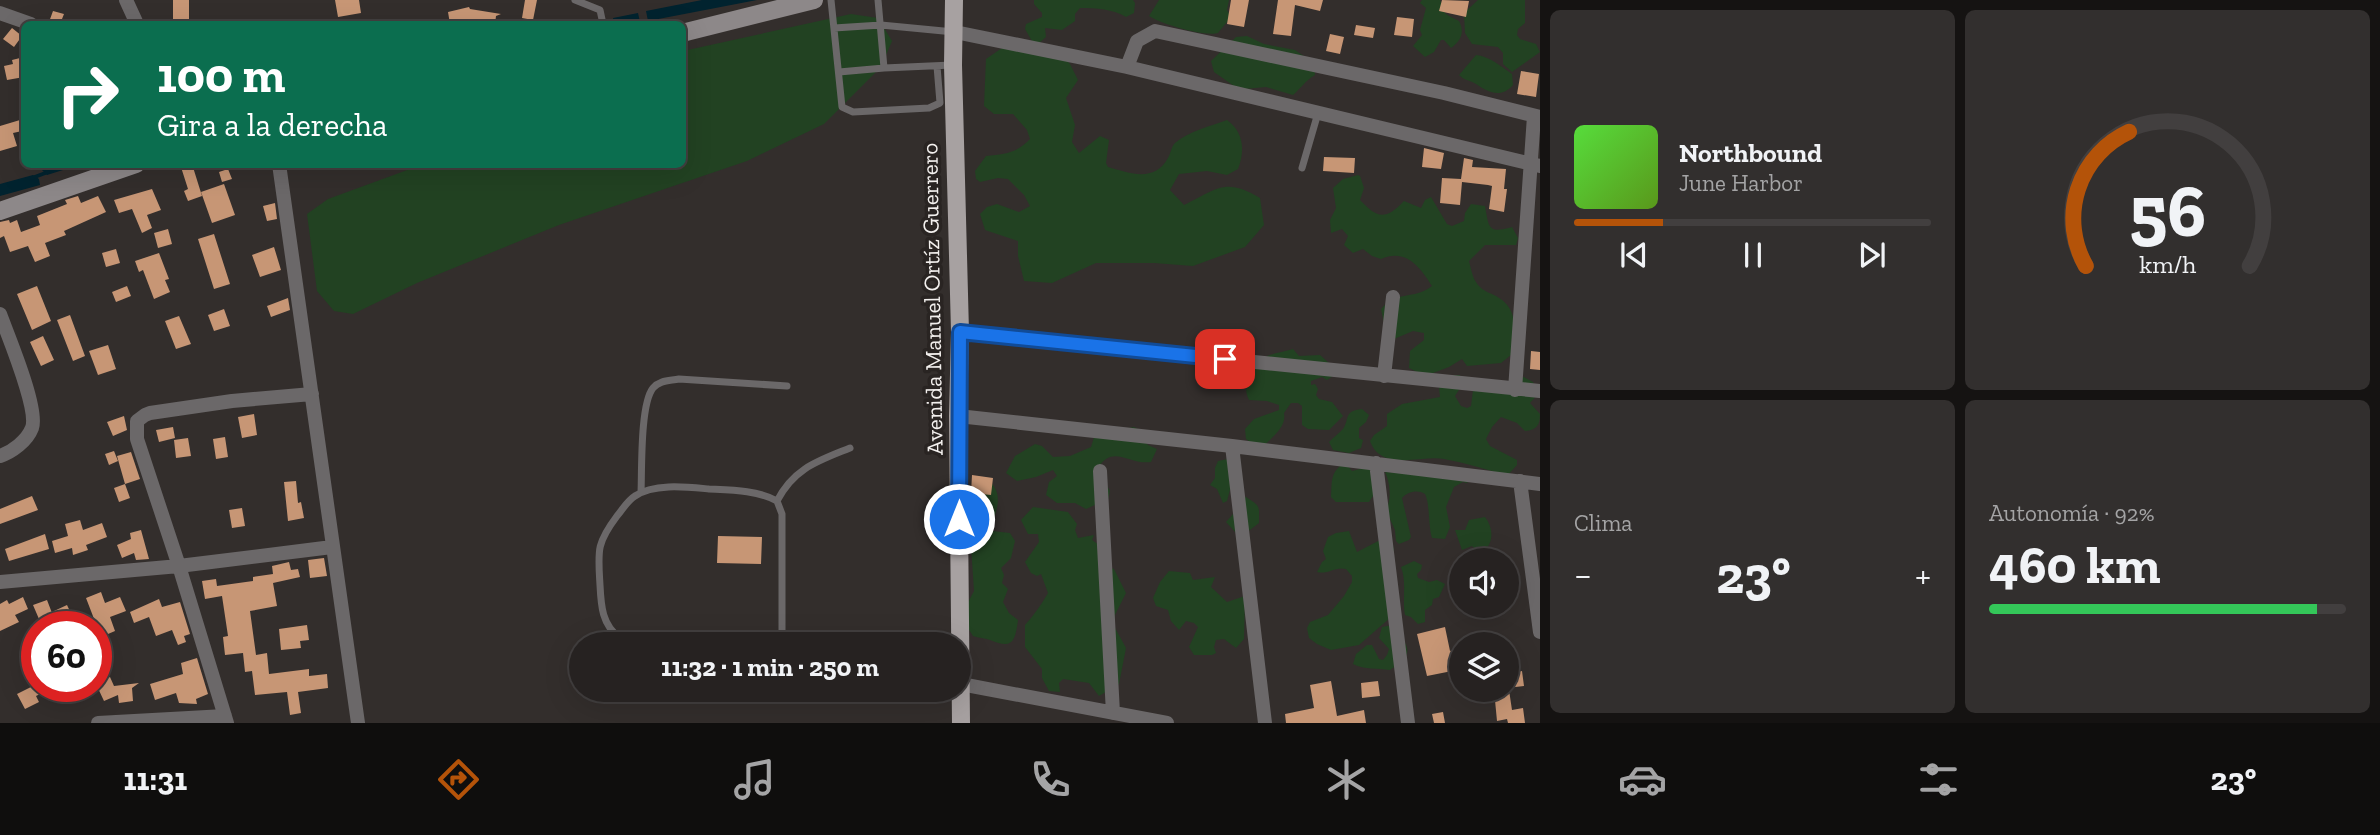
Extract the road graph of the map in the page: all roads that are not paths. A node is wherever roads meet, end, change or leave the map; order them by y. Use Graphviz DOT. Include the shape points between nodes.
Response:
graph roads {
  1 [pos="126,0"];
  2 [pos="575,0"];
  3 [pos="814,0"];
  4 [pos="831,0"];
  5 [pos="878,0"];
  6 [pos="953,3"];
  7 [pos="0,13"];
  8 [pos="23,21"];
  9 [pos="136,21"];
  10 [pos="602,21"];
  11 [pos="881,25"];
  12 [pos="834,28"];
  13 [pos="686,32"];
  14 [pos="955,32"];
  15 [pos="945,66"];
  16 [pos="1127,67"];
  17 [pos="884,68"];
  18 [pos="839,72"];
  19 [pos="1318,113"];
  20 [pos="1537,116"];
  21 [pos="1536,165"];
  22 [pos="124,168"];
  23 [pos="280,168"];
  24 [pos="1302,168"];
  25 [pos="0,211"];
  26 [pos="1393,298"];
  27 [pos="0,314"];
  28 [pos="960,332"];
  29 [pos="1384,376"];
  30 [pos="787,386"];
  31 [pos="1515,390"];
  32 [pos="1540,391"];
  33 [pos="312,394"];
  34 [pos="958,416"];
  35 [pos="1232,446"];
  36 [pos="850,448"];
  37 [pos="0,456"];
  38 [pos="1376,463"];
  39 [pos="1100,471"];
  40 [pos="1520,481"];
  41 [pos="1540,484"];
  42 [pos="642,492"];
  43 [pos="777,501"];
  44 [pos="332,547"];
  45 [pos="179,566"];
  46 [pos="0,582"];
  47 [pos="614,632"];
  48 [pos="782,632"];
  49 [pos="960,632"];
  50 [pos="1540,632"];
  51 [pos="971,686"];
  52 [pos="961,702"];
  53 [pos="1113,713"];
  54 [pos="226,720"];
  55 [pos="98,723"];
  56 [pos="358,723"];
  57 [pos="961,723"];
  58 [pos="1167,723"];
  59 [pos="1265,723"];
  60 [pos="1408,723"];
  1 -- 9 [label="street"];
  2 -- 10 [label="lane" via="600,10"];
  3 -- 13 [label="main road"];
  4 -- 12 [label="lane"];
  5 -- 11 [label="lane"];
  6 -- 14 [label="main road, Avenida Manuel Ortíz Guerrero"];
  7 -- 8 [label="street"];
  11 -- 12 [label="lane"];
  11 -- 14 [label="lane"];
  11 -- 17 [label="lane"];
  12 -- 18 [label="lane"];
  14 -- 15 [label="main road, Avenida Manuel Ortíz Guerrero"];
  14 -- 16 [label="street"];
  15 -- 17 [label="lane"];
  15 -- 18 [label="lane" via="940,103 929,108 853,112 842,107"];
  15 -- 28 [label="main road, Avenida Manuel Ortíz Guerrero"];
  16 -- 19 [label="street"];
  16 -- 20 [label="street" via="1137,41 1155,31"];
  17 -- 18 [label="lane"];
  19 -- 21 [label="street"];
  19 -- 24 [label="lane"];
  20 -- 21 [label="street"];
  21 -- 31 [label="street"];
  22 -- 25 [label="main road"];
  23 -- 33 [label="street"];
  26 -- 29 [label="street"];
  27 -- 37 [label="street" via="33,411 32,428 21,444"];
  28 -- 29 [label="street"];
  28 -- 34 [label="main road, Avenida Manuel Ortíz Guerrero"];
  29 -- 31 [label="street"];
  30 -- 42 [label="lane" via="679,379 655,386 643,429"];
  31 -- 32 [label="street"];
  33 -- 44 [label="street"];
  33 -- 45 [label="street" via="150,413 137,421 137,439"];
  34 -- 35 [label="street"];
  34 -- 49 [label="main road, Avenida Manuel Ortíz Guerrero"];
  35 -- 38 [label="street"];
  35 -- 59 [label="street"];
  36 -- 43 [label="lane" via="803,469"];
  38 -- 40 [label="street"];
  38 -- 60 [label="street"];
  39 -- 53 [label="street"];
  40 -- 41 [label="street"];
  40 -- 50 [label="street"];
  42 -- 43 [label="lane" via="725,489"];
  42 -- 47 [label="lane" via="627,503 599,544 601,602"];
  43 -- 48 [label="lane" via="782,514"];
  44 -- 45 [label="street"];
  44 -- 56 [label="street"];
  45 -- 46 [label="street"];
  45 -- 54 [label="street"];
  51 -- 53 [label="street"];
  52 -- 57 [label="main road, Avenida Manuel Ortíz Guerrero"];
  53 -- 58 [label="street"];
  54 -- 55 [label="street"];
}
